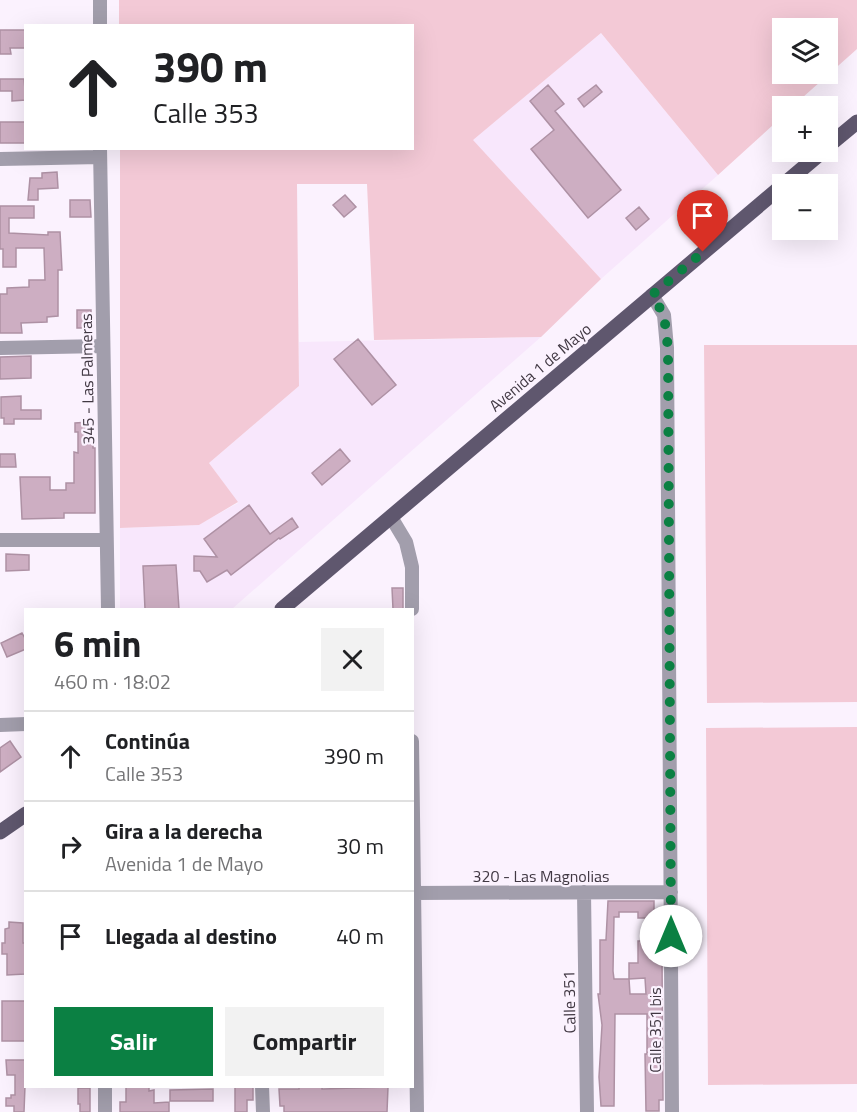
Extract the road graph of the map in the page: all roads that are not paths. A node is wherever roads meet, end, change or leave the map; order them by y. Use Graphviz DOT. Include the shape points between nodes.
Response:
graph roads {
  1 [pos="100,0"];
  2 [pos="100,24"];
  3 [pos="857,122"];
  4 [pos="838,138"];
  5 [pos="100,153"];
  6 [pos="0,159"];
  7 [pos="810,162"];
  8 [pos="652,295"];
  9 [pos="103,346"];
  10 [pos="0,348"];
  11 [pos="391,517"];
  12 [pos="0,540"];
  13 [pos="106,540"];
  14 [pos="108,608"];
  15 [pos="283,608"];
  16 [pos="412,608"];
  17 [pos="24,724"];
  18 [pos="0,725"];
  19 [pos="24,815"];
  20 [pos="0,832"];
  21 [pos="585,892"];
  22 [pos="671,892"];
  23 [pos="414,893"];
  24 [pos="414,948"];
  25 [pos="105,1088"];
  26 [pos="262,1088"];
  27 [pos="105,1112"];
  28 [pos="263,1112"];
  29 [pos="417,1112"];
  30 [pos="587,1112"];
  31 [pos="672,1112"];
  1 -- 2 [label="street"];
  3 -- 4 [label="main road"];
  5 -- 6 [label="street"];
  5 -- 9 [label="street, 345 - Las Palmeras"];
  7 -- 8 [label="main road, Avenida 1 de Mayo"];
  8 -- 11 [label="main road, Avenida 1 de Mayo"];
  8 -- 22 [label="street, Calle 351 bis" via="664,315 668,348"];
  9 -- 10 [label="street"];
  9 -- 13 [label="street, 345 - Las Palmeras"];
  11 -- 15 [label="main road, Avenida 1 de Mayo"];
  11 -- 16 [label="street" via="406,542"];
  12 -- 13 [label="street"];
  13 -- 14 [label="street, 345 - Las Palmeras"];
  17 -- 18 [label="street"];
  19 -- 20 [label="main road"];
  21 -- 22 [label="street, 320 - Las Magnolias"];
  21 -- 23 [label="street, 320 - Las Magnolias"];
  21 -- 30 [label="street, Calle 351"];
  22 -- 31 [label="street, Calle 351 bis"];
  24 -- 29 [label="street"];
  25 -- 27 [label="street"];
  26 -- 28 [label="street"];
}
